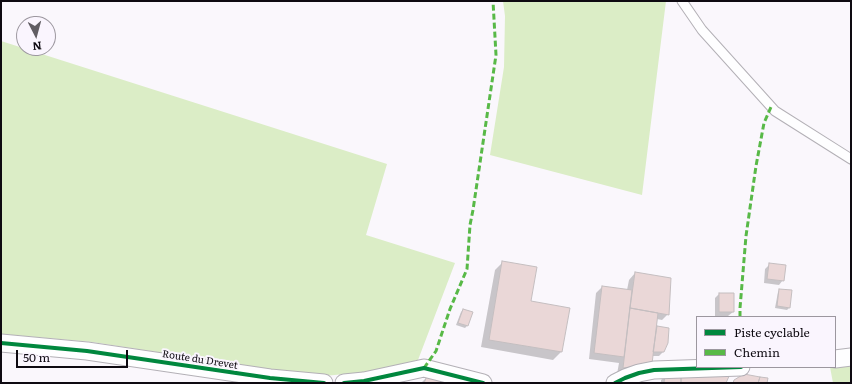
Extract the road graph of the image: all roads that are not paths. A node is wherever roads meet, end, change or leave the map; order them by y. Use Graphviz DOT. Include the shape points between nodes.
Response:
graph roads {
  1 [pos="682,1"];
  2 [pos="851,159"];
  3 [pos="1,343"];
  4 [pos="851,357"];
  5 [pos="836,359"];
  6 [pos="712,368"];
  7 [pos="421,376"];
  8 [pos="324,383"];
  9 [pos="344,383"];
  10 [pos="483,383"];
  11 [pos="615,383"];
  1 -- 2 [label="lane" via="702,30 775,111"];
  3 -- 8 [label="street, Route du Drevet" via="87,351 270,378"];
  4 -- 5 [label="street"];
  6 -- 11 [label="street" via="654,370 632,375"];
  7 -- 9 [label="street"];
  7 -- 10 [label="street"];
}
